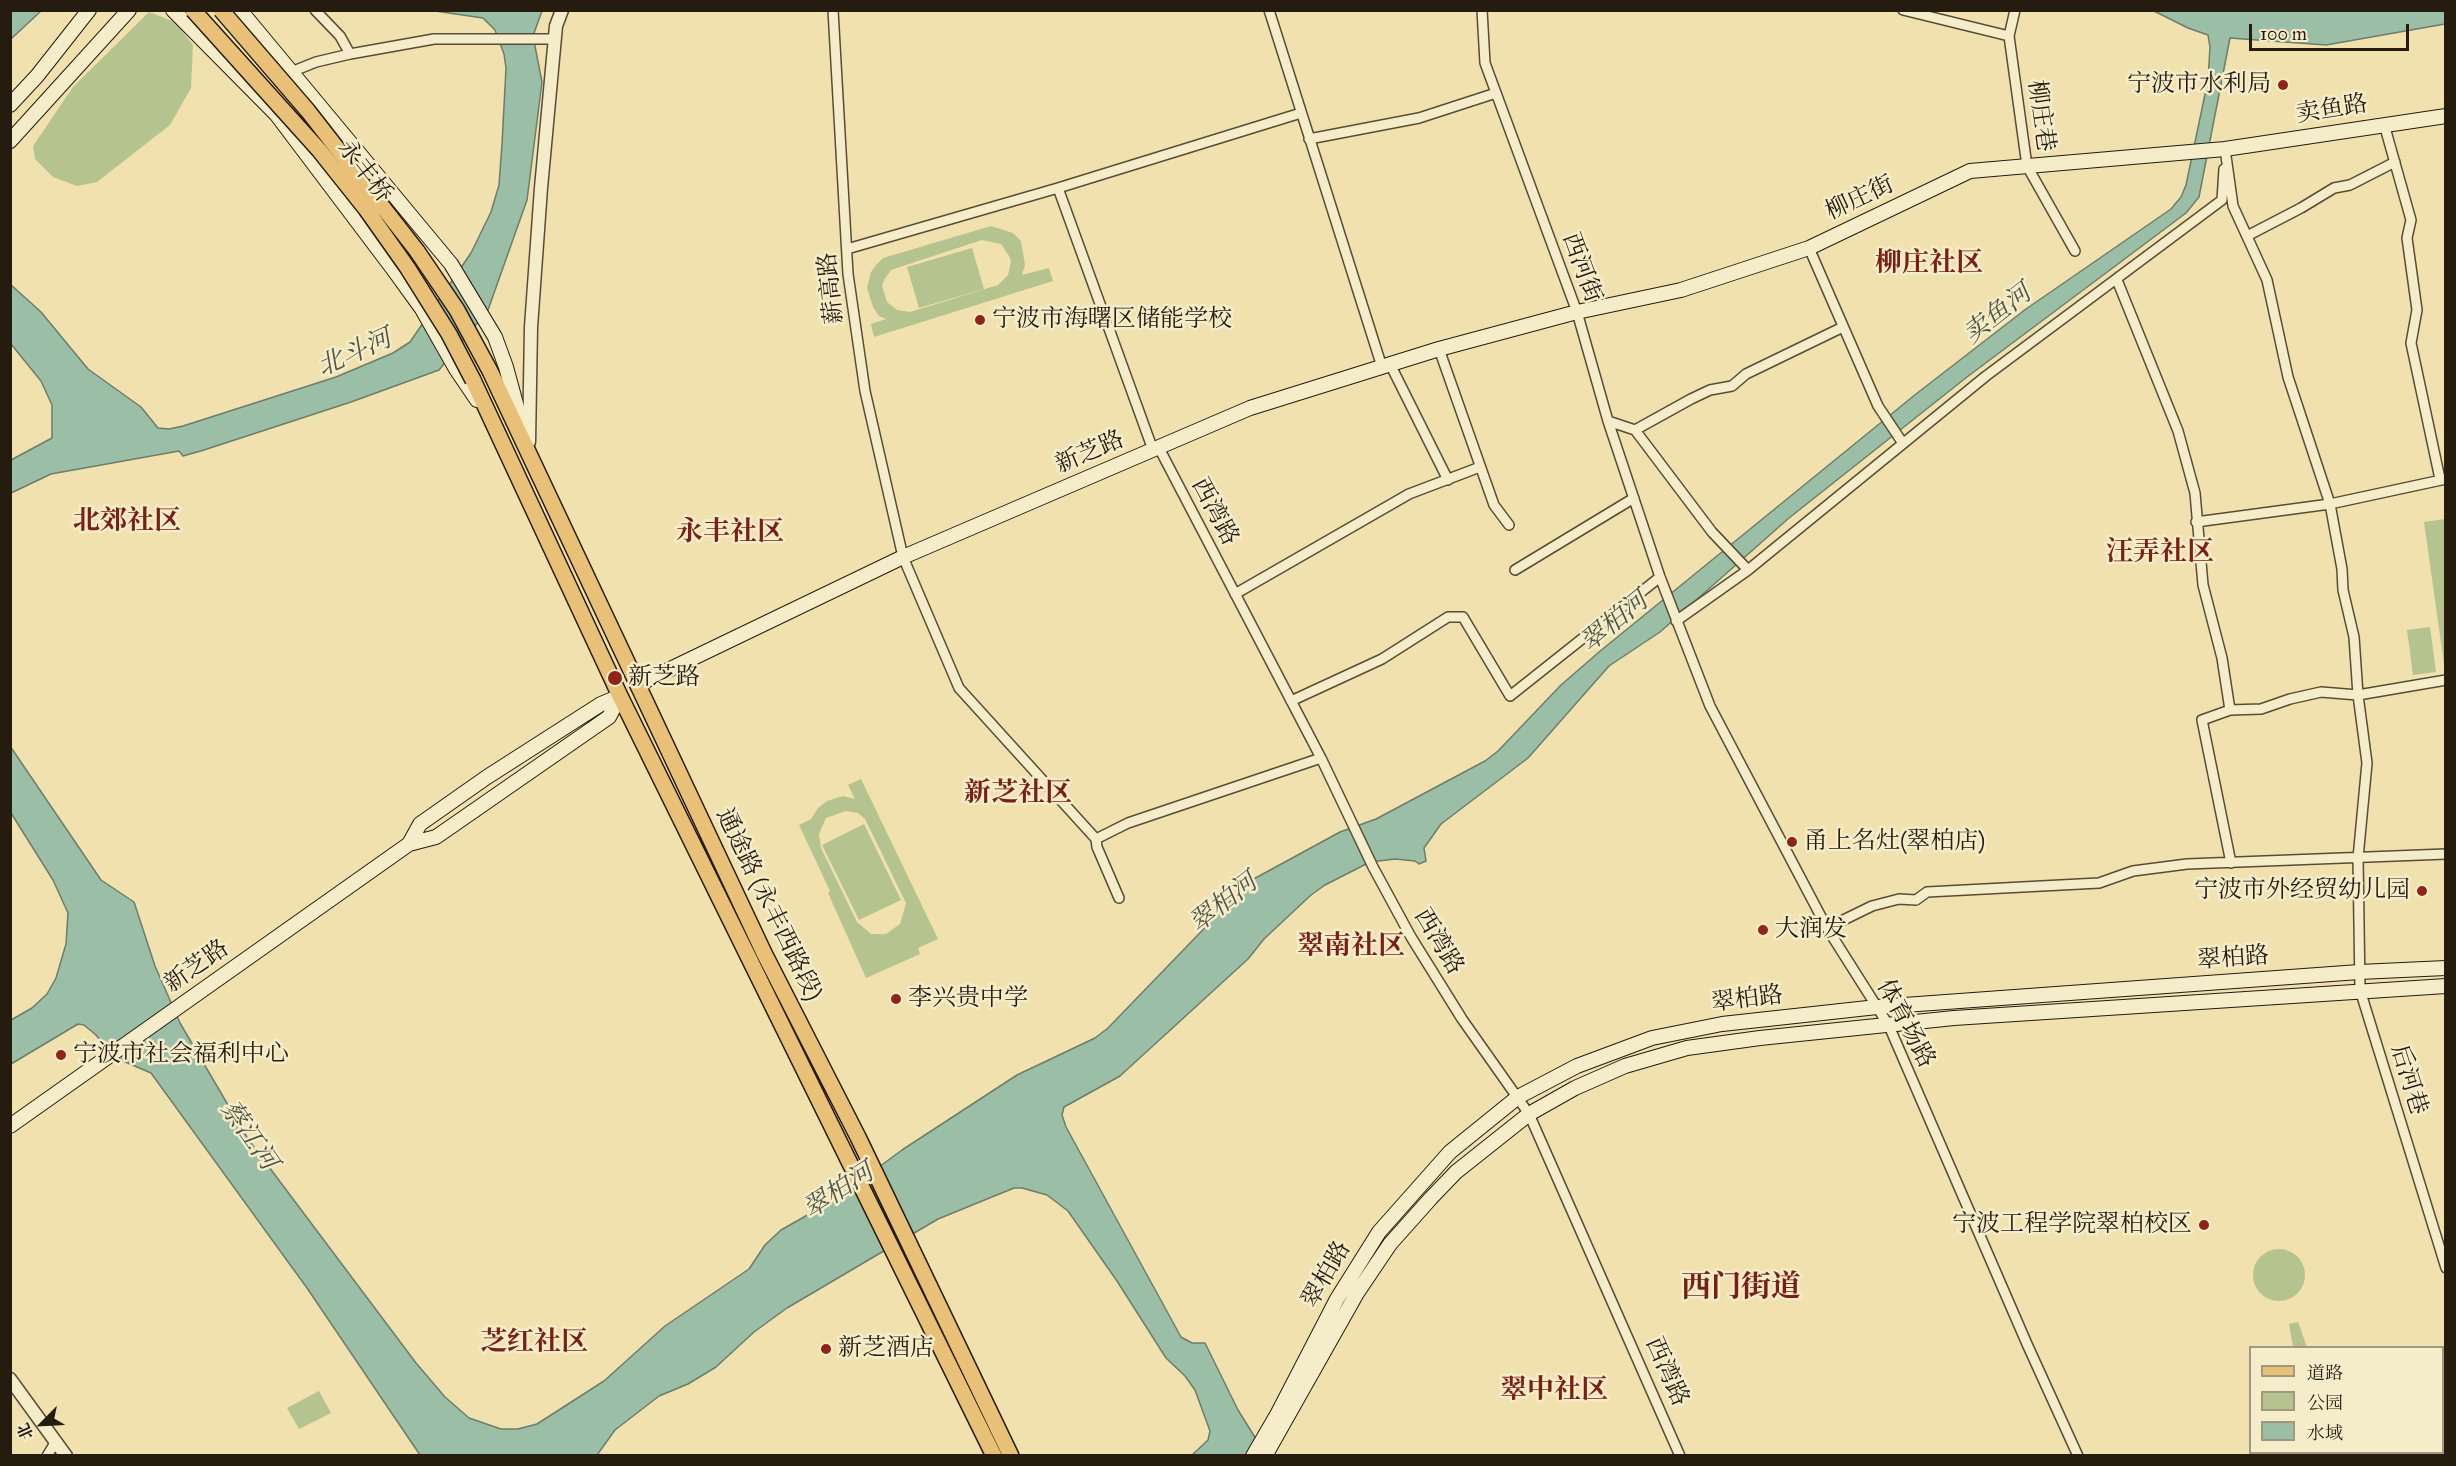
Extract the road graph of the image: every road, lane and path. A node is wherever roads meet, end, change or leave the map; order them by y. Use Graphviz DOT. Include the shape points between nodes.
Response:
graph roads {
  1 [pos="89,10"];
  2 [pos="129,10"];
  3 [pos="173,10"];
  4 [pos="193,10"];
  5 [pos="222,10"];
  6 [pos="240,10"];
  7 [pos="315,10"];
  8 [pos="562,10"];
  9 [pos="833,10"];
  10 [pos="1269,10"];
  11 [pos="1482,10"];
  12 [pos="1903,10"];
  13 [pos="2015,10"];
  14 [pos="2009,36"];
  15 [pos="555,39"];
  16 [pos="350,54"];
  17 [pos="291,72"];
  18 [pos="1496,93"];
  19 [pos="10,105"];
  20 [pos="1301,113"];
  21 [pos="2445,116"];
  22 [pos="2384,124"];
  23 [pos="1310,139"];
  24 [pos="10,141"];
  25 [pos="2225,149"];
  26 [pos="2167,154"];
  27 [pos="2395,162"];
  28 [pos="2027,166"];
  29 [pos="1059,188"];
  30 [pos="2247,237"];
  31 [pos="1809,248"];
  32 [pos="847,249"];
  33 [pos="2075,251"];
  34 [pos="2117,280"];
  35 [pos="1577,312"];
  36 [pos="1843,327"];
  37 [pos="1439,349"];
  38 [pos="1386,366"];
  39 [pos="490,371"];
  40 [pos="473,380"];
  41 [pos="488,415"];
  42 [pos="1608,421"];
  43 [pos="1635,430"];
  44 [pos="1901,440"];
  45 [pos="1156,449"];
  46 [pos="529,450"];
  47 [pos="1480,467"];
  48 [pos="2443,479"];
  49 [pos="1448,480"];
  50 [pos="1634,498"];
  51 [pos="2330,504"];
  52 [pos="2196,522"];
  53 [pos="1509,525"];
  54 [pos="903,557"];
  55 [pos="1515,570"];
  56 [pos="1748,570"];
  57 [pos="1660,577"];
  58 [pos="1235,594"];
  59 [pos="1676,621"];
  60 [pos="2445,681"];
  61 [pos="639,684"];
  62 [pos="2358,695"];
  63 [pos="620,696"];
  64 [pos="1291,701"];
  65 [pos="2230,710"];
  66 [pos="1321,758"];
  67 [pos="1096,839"];
  68 [pos="409,844"];
  69 [pos="2445,854"];
  70 [pos="2358,858"];
  71 [pos="2231,863"];
  72 [pos="1119,897"];
  73 [pos="1827,928"];
  74 [pos="2445,968"];
  75 [pos="2359,972"];
  76 [pos="2445,986"];
  77 [pos="2360,990"];
  78 [pos="1877,1007"];
  79 [pos="1889,1026"];
  80 [pos="1518,1097"];
  81 [pos="1529,1114"];
  82 [pos="10,1126"];
  83 [pos="2445,1226"];
  84 [pos="2434,1229"];
  85 [pos="2445,1268"];
  86 [pos="10,1378"];
  87 [pos="1281,1418"];
  88 [pos="56,1442"];
  89 [pos="47,1455"];
  90 [pos="66,1455"];
  91 [pos="994,1455"];
  92 [pos="1011,1455"];
  93 [pos="1253,1455"];
  94 [pos="1265,1455"];
  95 [pos="1680,1455"];
  96 [pos="2078,1455"];
  1 -- 19 [label="main road"];
  2 -- 24 [label="main road"];
  3 -- 41 [label="main road" via="276,114 422,309"];
  4 -- 40 [label="main road, 永丰桥, bridge" via="319,150 366,209 407,267"];
  5 -- 39 [label="main road, 永丰桥, bridge" via="377,198 457,310"];
  6 -- 17 [label="main road"];
  7 -- 16 [label="street" via="340,36"];
  8 -- 15 [label="street"];
  9 -- 32 [label="street, 薪高路"];
  10 -- 20 [label="street"];
  11 -- 18 [label="street, 西河街" via="1485,63"];
  12 -- 14 [label="street"];
  13 -- 14 [label="street, 柳庄巷"];
  14 -- 28 [label="street, 柳庄巷"];
  15 -- 16 [label="street" via="434,39"];
  15 -- 46 [label="street" via="531,327"];
  16 -- 17 [label="street"];
  17 -- 46 [label="main road" via="451,264 495,337"];
  18 -- 23 [label="street" via="1419,118"];
  18 -- 35 [label="street, 西河街"];
  20 -- 23 [label="street"];
  20 -- 29 [label="street"];
  21 -- 22 [label="main road, 卖鱼路"];
  22 -- 25 [label="main road, 卖鱼路"];
  22 -- 27 [label="street"];
  23 -- 38 [label="street"];
  25 -- 26 [label="main road, 卖鱼路"];
  25 -- 30 [label="street, 后河巷" via="2233,206"];
  25 -- 34 [label="street" via="2222,200"];
  26 -- 28 [label="main road, 柳庄街"];
  27 -- 30 [label="street" via="2350,185 2334,188"];
  27 -- 48 [label="street" via="2411,220 2407,238 2417,310 2411,343"];
  28 -- 31 [label="main road, 柳庄街" via="1970,171"];
  28 -- 33 [label="street, 柳庄巷"];
  29 -- 32 [label="street"];
  29 -- 45 [label="street, 西湾路"];
  30 -- 51 [label="street, 后河巷" via="2267,280 2288,377"];
  31 -- 35 [label="main road, 柳庄街" via="1681,290"];
  31 -- 36 [label="street"];
  32 -- 54 [label="street, 薪高路" via="864,392"];
  34 -- 44 [label="street"];
  34 -- 52 [label="street" via="2178,431 2195,494"];
  35 -- 37 [label="main road, 新芝路"];
  35 -- 42 [label="street, 西河街"];
  36 -- 43 [label="street" via="1746,374 1732,386 1710,390"];
  36 -- 44 [label="street" via="1878,406"];
  37 -- 38 [label="main road, 新芝路"];
  37 -- 47 [label="street"];
  38 -- 45 [label="main road, 新芝路" via="1250,408"];
  38 -- 49 [label="street"];
  39 -- 46 [label="main road, 通途路 (永丰西路段)"];
  40 -- 41 [label="main road, 通途路 (永丰西路段)"];
  41 -- 63 [label="main road, 通途路 (永丰西路段)"];
  42 -- 43 [label="street"];
  42 -- 50 [label="street, 西河街"];
  43 -- 56 [label="street" via="1712,532"];
  44 -- 56 [label="street"];
  45 -- 54 [label="main road, 新芝路"];
  45 -- 58 [label="street, 西湾路"];
  46 -- 61 [label="main road, 通途路 (永丰西路段)"];
  47 -- 49 [label="street"];
  47 -- 53 [label="street" via="1494,505"];
  48 -- 51 [label="street"];
  49 -- 58 [label="street" via="1409,494"];
  50 -- 55 [label="street"];
  50 -- 57 [label="street, 西河街"];
  51 -- 52 [label="street"];
  51 -- 62 [label="street, 后河巷" via="2354,637"];
  52 -- 65 [label="street" via="2203,585 2222,658"];
  54 -- 61 [label="main road, 新芝路"];
  54 -- 67 [label="street, 薪高路" via="959,688"];
  56 -- 59 [label="street"];
  57 -- 59 [label="street, 体育场路"];
  57 -- 64 [label="street" via="1510,696 1462,617 1448,617 1382,659"];
  58 -- 64 [label="street, 西湾路"];
  59 -- 73 [label="street, 体育场路" via="1710,706"];
  60 -- 62 [label="street"];
  61 -- 92 [label="main road, 通途路 (永丰西路段)" via="764,953 858,1137"];
  62 -- 65 [label="street" via="2321,692 2261,709"];
  62 -- 70 [label="street, 后河巷" via="2367,762"];
  63 -- 68 [label="main road, 新芝路" via="601,704 487,777 420,824"];
  63 -- 68 [label="main road, 新芝路" via="609,717 436,837"];
  63 -- 91 [label="main road, 通途路 (永丰西路段)"];
  64 -- 66 [label="street, 西湾路"];
  65 -- 71 [label="street" via="2202,720"];
  66 -- 67 [label="street" via="1128,823"];
  66 -- 80 [label="street, 西湾路" via="1373,867 1438,981"];
  67 -- 72 [label="street"];
  68 -- 82 [label="main road, 新芝路"];
  69 -- 70 [label="street"];
  70 -- 71 [label="street"];
  70 -- 75 [label="street, 后河巷"];
  71 -- 73 [label="street" via="2133,871 2099,883 1927,892 1916,900 1899,899 1872,906"];
  73 -- 78 [label="street, 体育场路"];
  74 -- 75 [label="main road, 翠柏路"];
  75 -- 77 [label="street, 后河巷"];
  75 -- 78 [label="main road, 翠柏路"];
  76 -- 77 [label="main road, 翠柏路"];
  77 -- 79 [label="main road, 翠柏路" via="1954,1018"];
  77 -- 84 [label="street, 后河巷"];
  78 -- 79 [label="street, 体育场路"];
  78 -- 80 [label="main road, 翠柏路" via="1722,1024 1652,1038 1576,1066"];
  79 -- 81 [label="main road, 翠柏路" via="1688,1048 1625,1066"];
  79 -- 96 [label="street, 体育场路"];
  80 -- 81 [label="street, 西湾路"];
  80 -- 87 [label="main road, 翠柏路" via="1450,1152 1379,1232 1338,1299"];
  81 -- 87 [label="main road, 翠柏路" via="1456,1172 1390,1244"];
  81 -- 95 [label="street, 西湾路"];
  83 -- 84 [label="street"];
  84 -- 85 [label="street, 后河巷"];
  86 -- 88 [label="street"];
  87 -- 93 [label="main road, 翠柏路"];
  87 -- 94 [label="main road"];
  88 -- 89 [label="street"];
  88 -- 90 [label="street"];
}
